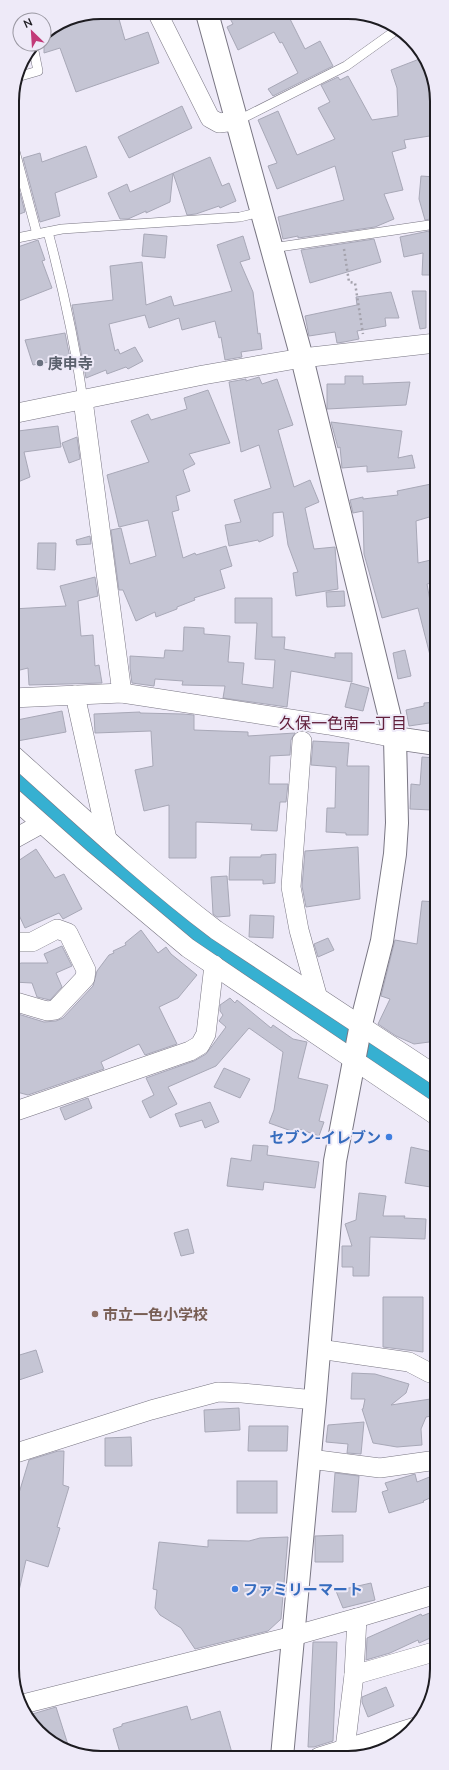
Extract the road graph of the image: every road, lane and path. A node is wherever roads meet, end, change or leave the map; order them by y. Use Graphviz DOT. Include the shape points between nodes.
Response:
graph roads {
  1 [pos="160,19"];
  2 [pos="209,19"];
  3 [pos="393,33"];
  4 [pos="34,53"];
  5 [pos="23,75"];
  6 [pos="236,121"];
  7 [pos="19,166"];
  8 [pos="262,212"];
  9 [pos="430,225"];
  10 [pos="48,232"];
  11 [pos="37,234"];
  12 [pos="19,238"];
  13 [pos="343,238"];
  14 [pos="272,248"];
  15 [pos="430,341"];
  16 [pos="366,352"];
  17 [pos="302,358"];
  18 [pos="83,400"];
  19 [pos="19,413"];
  20 [pos="122,693"];
  21 [pos="75,695"];
  22 [pos="19,698"];
  23 [pos="395,738"];
  24 [pos="302,741"];
  25 [pos="430,743"];
  26 [pos="19,760"];
  27 [pos="19,803"];
  28 [pos="42,824"];
  29 [pos="19,836"];
  30 [pos="107,839"];
  31 [pos="19,942"];
  32 [pos="214,965"];
  33 [pos="317,995"];
  34 [pos="19,1003"];
  35 [pos="361,1024"];
  36 [pos="354,1060"];
  37 [pos="430,1071"];
  38 [pos="19,1110"];
  39 [pos="430,1111"];
  40 [pos="319,1349"];
  41 [pos="430,1373"];
  42 [pos="315,1400"];
  43 [pos="19,1452"];
  44 [pos="310,1459"];
  45 [pos="430,1461"];
  46 [pos="430,1596"];
  47 [pos="357,1618"];
  48 [pos="293,1636"];
  49 [pos="430,1653"];
  50 [pos="354,1675"];
  51 [pos="27,1703"];
  52 [pos="398,1734"];
  53 [pos="283,1751"];
  54 [pos="344,1751"];
  55 [pos="350,1751"];
  1 -- 6 [label="street" via="210,118 219,122"];
  2 -- 6 [label="street"];
  3 -- 6 [label="lane" via="346,66"];
  4 -- 5 [label="lane" via="38,72"];
  6 -- 8 [label="street"];
  7 -- 11 [label="lane"];
  8 -- 10 [label="lane" via="240,217"];
  8 -- 14 [label="street"];
  9 -- 13 [label="lane"];
  10 -- 11 [label="lane"];
  10 -- 18 [label="lane" via="75,344"];
  11 -- 12 [label="lane"];
  13 -- 14 [label="lane"];
  13 -- 16 [label="path" via="349,282 355,283"];
  14 -- 17 [label="street"];
  15 -- 16 [label="street"];
  16 -- 17 [label="street"];
  17 -- 18 [label="street"];
  17 -- 23 [label="street"];
  18 -- 19 [label="street"];
  18 -- 20 [label="street"];
  20 -- 21 [label="street"];
  20 -- 23 [label="street" via="329,724"];
  21 -- 22 [label="street"];
  21 -- 30 [label="street"];
  23 -- 25 [label="street"];
  23 -- 35 [label="street" via="395,854 382,941"];
  24 -- 33 [label="street" via="291,887 299,930"];
  26 -- 30 [label="street"];
  27 -- 28 [label="street"];
  28 -- 29 [label="street"];
  28 -- 32 [label="street" via="188,948"];
  30 -- 33 [label="street" via="216,930"];
  31 -- 34 [label="street" via="32,942 57,929 68,933 86,970 85,978 54,1010 47,1011"];
  32 -- 36 [label="street"];
  32 -- 38 [label="street" via="206,1034 200,1044 190,1051"];
  33 -- 35 [label="street"];
  35 -- 36 [label="street"];
  35 -- 37 [label="street"];
  36 -- 39 [label="street"];
  36 -- 40 [label="street" via="335,1161"];
  40 -- 41 [label="street" via="409,1362"];
  40 -- 42 [label="street"];
  42 -- 43 [label="street" via="218,1392 151,1410"];
  42 -- 44 [label="street"];
  44 -- 45 [label="street" via="380,1468"];
  44 -- 48 [label="street"];
  46 -- 47 [label="street"];
  47 -- 48 [label="street"];
  47 -- 50 [label="street"];
  48 -- 51 [label="street"];
  48 -- 53 [label="street"];
  49 -- 50 [label="street"];
  50 -- 54 [label="street"];
  52 -- 55 [label="street"];
}
